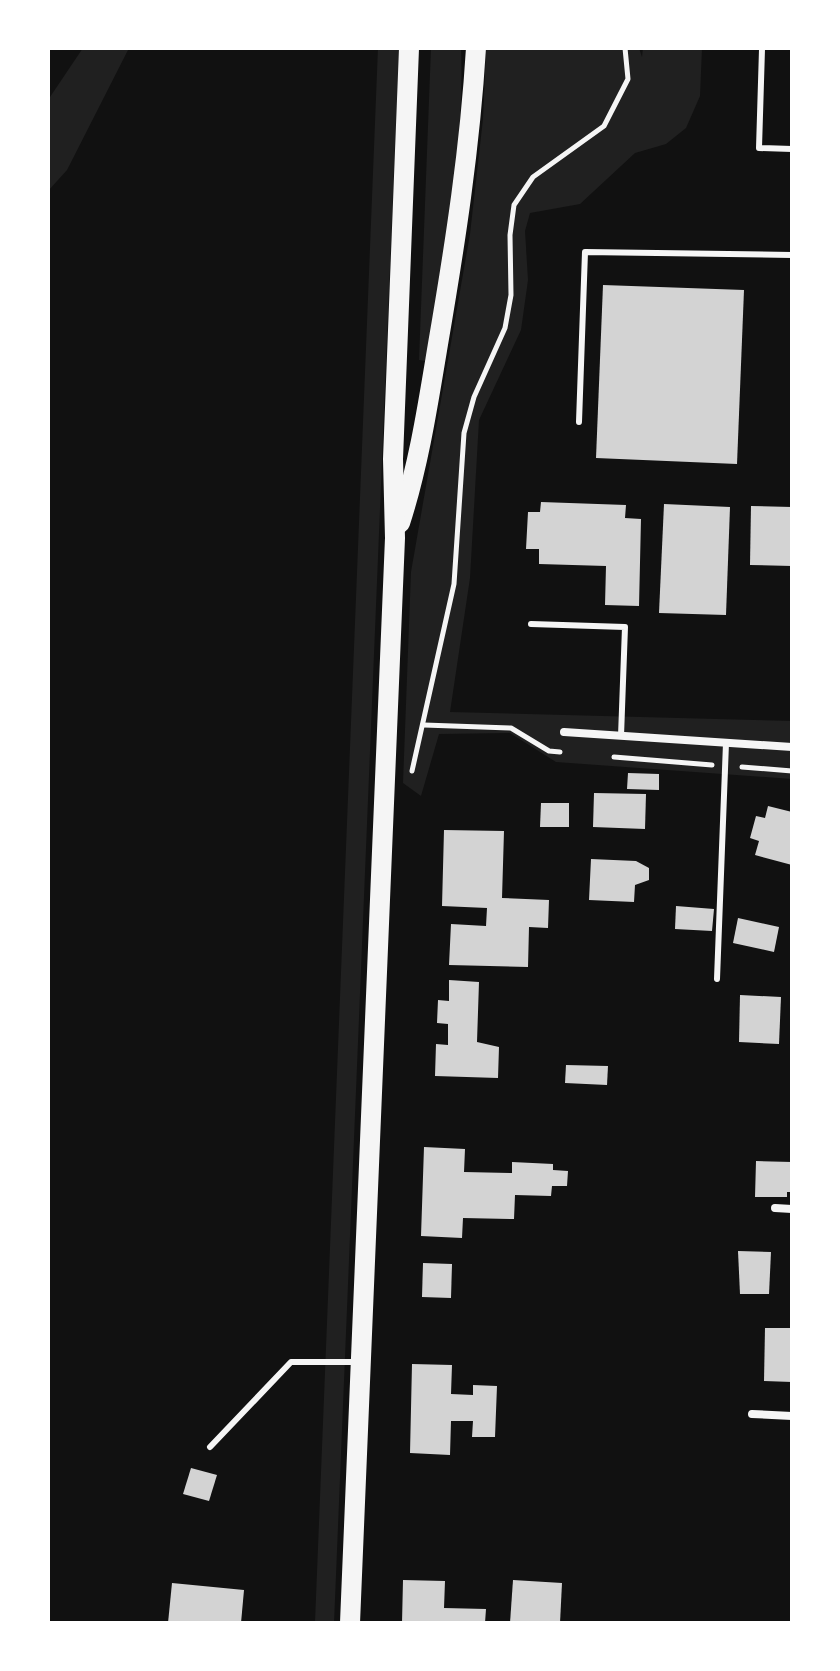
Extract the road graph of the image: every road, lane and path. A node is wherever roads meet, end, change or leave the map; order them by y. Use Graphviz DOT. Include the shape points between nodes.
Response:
graph roads {
  1 [pos="409,48"];
  2 [pos="476,48"];
  3 [pos="625,48"];
  4 [pos="762,49"];
  5 [pos="792,149"];
  6 [pos="792,255"];
  7 [pos="579,422"];
  8 [pos="395,538"];
  9 [pos="531,624"];
  10 [pos="424,725"];
  11 [pos="564,732"];
  12 [pos="621,736"];
  13 [pos="726,743"];
  14 [pos="792,747"];
  15 [pos="717,979"];
  16 [pos="775,1208"];
  17 [pos="792,1209"];
  18 [pos="361,1362"];
  19 [pos="752,1414"];
  20 [pos="792,1416"];
  21 [pos="210,1447"];
  22 [pos="350,1623"];
  1 -- 8 [label="main road" via="393,459"];
  2 -- 8 [label="main road" via="471,140 456,240 415,476"];
  3 -- 10 [label="path" via="628,79 604,126 533,177 514,205 511,295 505,328 464,433 454,584"];
  4 -- 5 [label="lane" via="759,148"];
  6 -- 7 [label="lane" via="585,252"];
  8 -- 18 [label="main road"];
  9 -- 12 [label="lane" via="625,627"];
  11 -- 12 [label="street"];
  12 -- 13 [label="street"];
  13 -- 14 [label="street"];
  13 -- 15 [label="lane"];
  16 -- 17 [label="street"];
  18 -- 21 [label="lane" via="291,1362"];
  18 -- 22 [label="main road"];
  19 -- 20 [label="street"];
}
